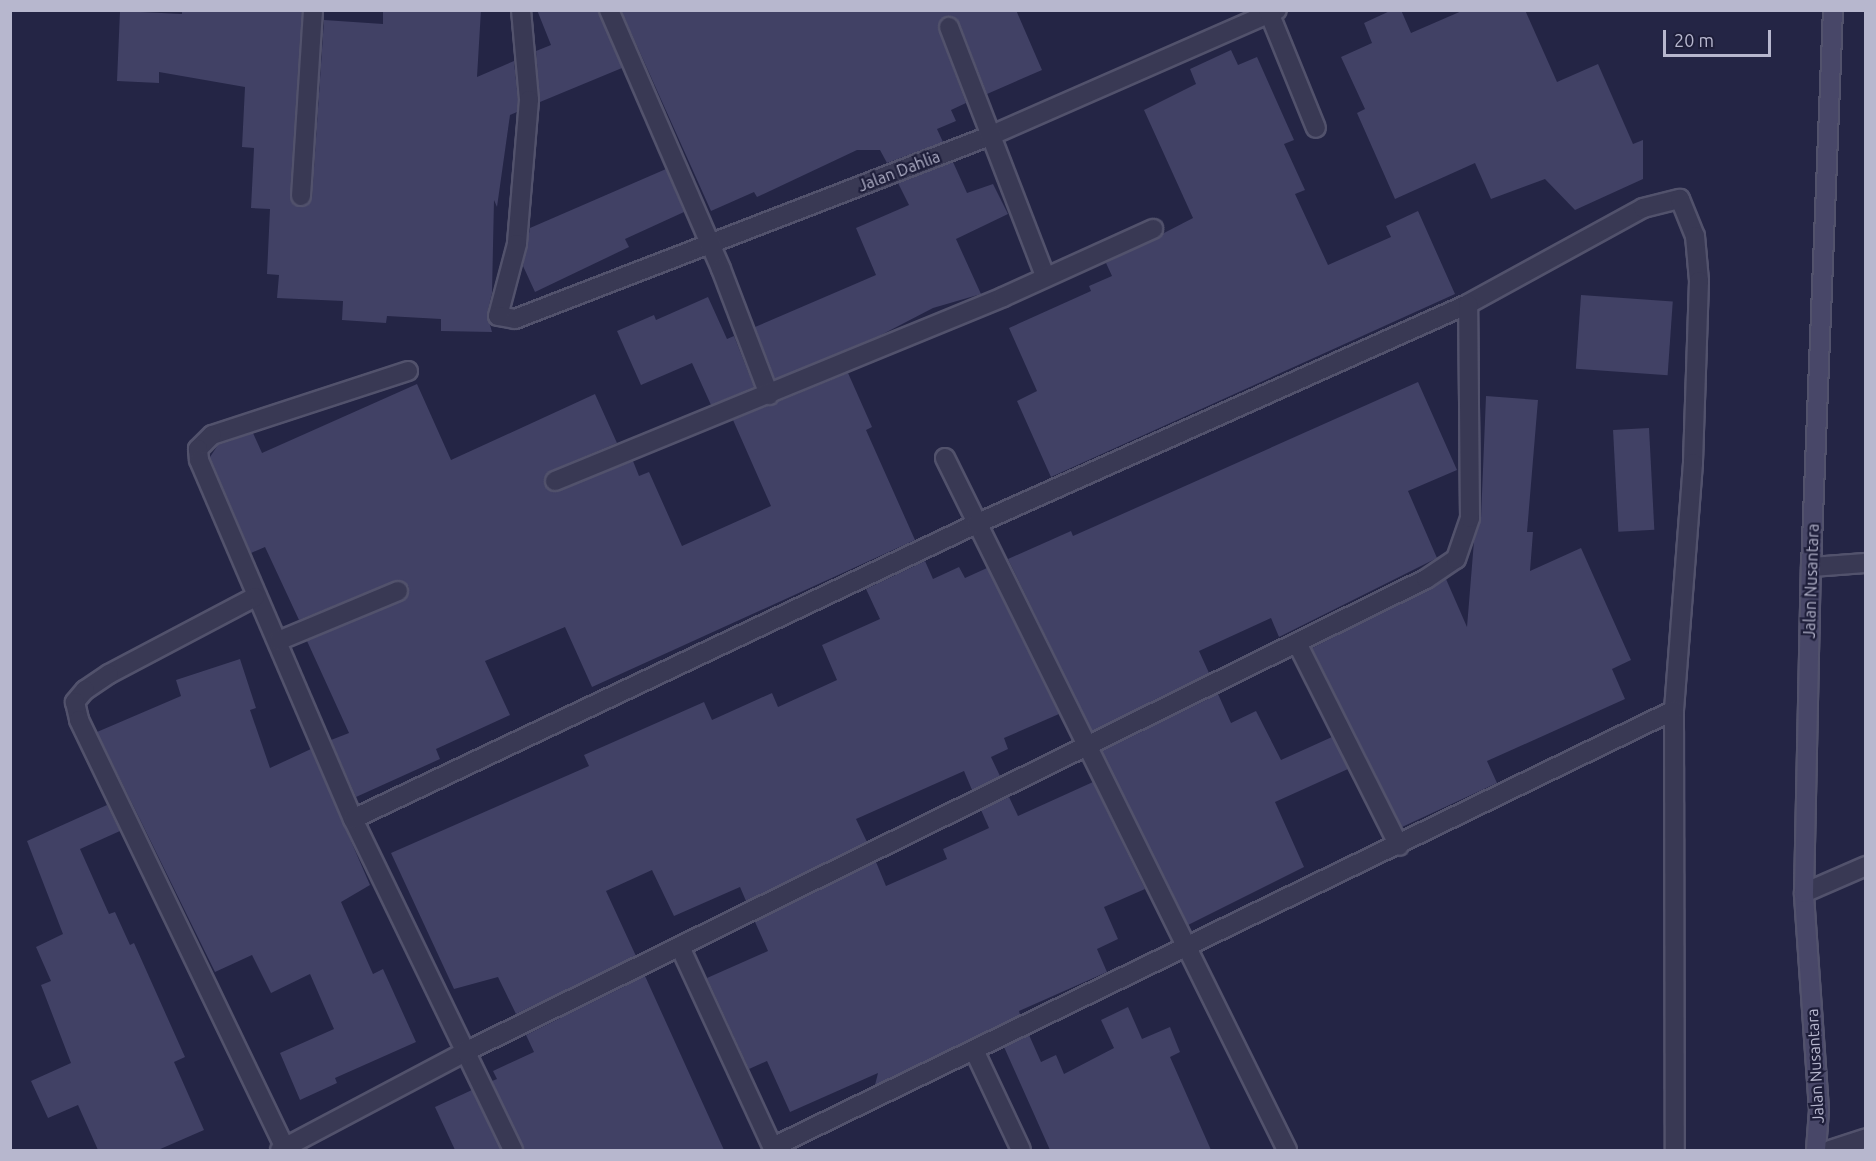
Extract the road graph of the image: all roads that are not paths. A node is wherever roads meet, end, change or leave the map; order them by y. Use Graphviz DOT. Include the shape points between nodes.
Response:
graph roads {
  1 [pos="313,10"];
  2 [pos="521,10"];
  3 [pos="609,10"];
  4 [pos="1833,10"];
  5 [pos="1272,12"];
  6 [pos="949,27"];
  7 [pos="1316,128"];
  8 [pos="992,135"];
  9 [pos="301,196"];
  10 [pos="1153,229"];
  11 [pos="710,244"];
  12 [pos="1045,276"];
  13 [pos="1468,304"];
  14 [pos="408,371"];
  15 [pos="770,395"];
  16 [pos="945,458"];
  17 [pos="555,481"];
  18 [pos="976,524"];
  19 [pos="1866,563"];
  20 [pos="1810,567"];
  21 [pos="398,591"];
  22 [pos="255,597"];
  23 [pos="278,641"];
  24 [pos="1297,643"];
  25 [pos="1674,710"];
  26 [pos="1086,747"];
  27 [pos="353,819"];
  28 [pos="1399,846"];
  29 [pos="1866,866"];
  30 [pos="1804,893"];
  31 [pos="680,947"];
  32 [pos="1184,948"];
  33 [pos="974,1050"];
  34 [pos="465,1052"];
  35 [pos="1866,1138"];
  36 [pos="774,1149"];
  37 [pos="283,1150"];
  38 [pos="513,1150"];
  39 [pos="1021,1150"];
  40 [pos="1287,1150"];
  41 [pos="1675,1150"];
  42 [pos="1816,1150"];
  43 [pos="1830,1150"];
  1 -- 9 [label="street"];
  2 -- 11 [label="street, Jalan Dahlia" via="529,100 517,244 498,316 515,319"];
  3 -- 11 [label="street"];
  4 -- 20 [label="main road, Jalan Nusantara"];
  5 -- 7 [label="street"];
  5 -- 8 [label="street, Jalan Dahlia"];
  6 -- 8 [label="street"];
  8 -- 11 [label="street, Jalan Dahlia"];
  8 -- 12 [label="street"];
  10 -- 12 [label="street"];
  11 -- 15 [label="street"];
  12 -- 15 [label="street"];
  13 -- 18 [label="street"];
  13 -- 24 [label="street" via="1470,518 1456,559 1417,584"];
  13 -- 25 [label="street" via="1643,208 1680,200 1695,236 1700,281 1693,463"];
  14 -- 22 [label="street" via="212,435 202,442 199,460"];
  15 -- 17 [label="street"];
  16 -- 18 [label="street"];
  18 -- 26 [label="street"];
  18 -- 27 [label="street"];
  19 -- 20 [label="street"];
  20 -- 30 [label="main road, Jalan Nusantara"];
  21 -- 23 [label="street"];
  22 -- 23 [label="street"];
  22 -- 37 [label="street" via="110,674 85,690 75,702 79,720"];
  23 -- 27 [label="street"];
  24 -- 26 [label="street"];
  24 -- 28 [label="street"];
  25 -- 28 [label="street"];
  25 -- 41 [label="street"];
  26 -- 31 [label="street"];
  26 -- 32 [label="street"];
  27 -- 34 [label="street"];
  28 -- 32 [label="street"];
  29 -- 30 [label="street"];
  30 -- 42 [label="main road, Jalan Nusantara" via="1819,1110"];
  31 -- 34 [label="street"];
  31 -- 36 [label="street"];
  32 -- 33 [label="street"];
  32 -- 40 [label="street"];
  33 -- 36 [label="street"];
  33 -- 39 [label="street"];
  34 -- 37 [label="street"];
  34 -- 38 [label="street"];
  35 -- 43 [label="street"];
}
